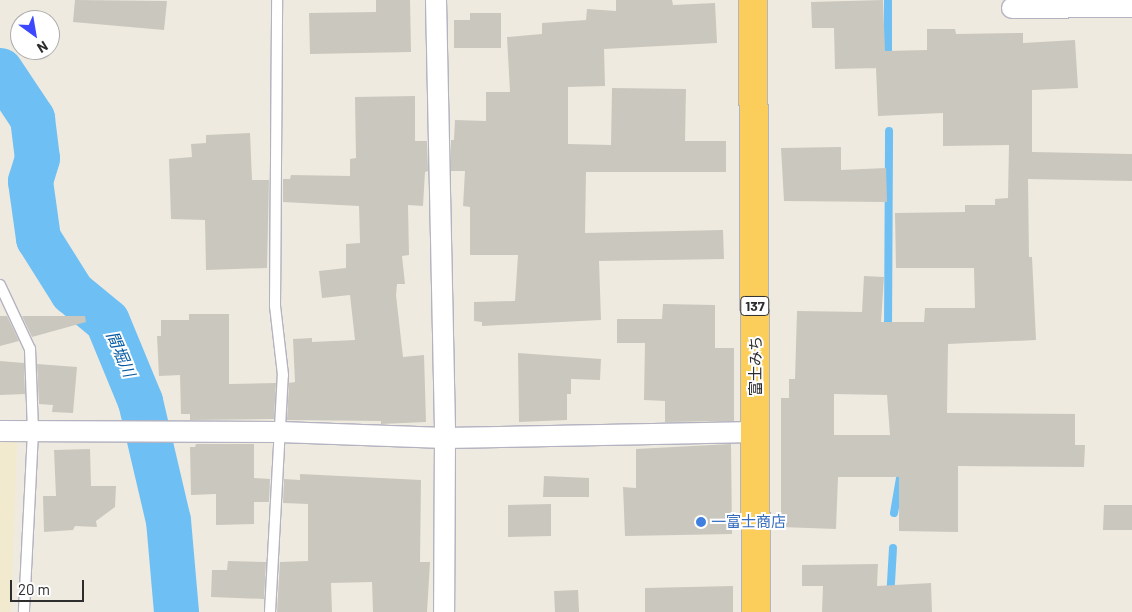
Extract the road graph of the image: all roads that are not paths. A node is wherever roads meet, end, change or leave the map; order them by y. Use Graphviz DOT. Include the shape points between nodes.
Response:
graph roads {
  1 [pos="277,0"];
  2 [pos="436,0"];
  3 [pos="753,0"];
  4 [pos="1132,7"];
  5 [pos="1012,8"];
  6 [pos="0,285"];
  7 [pos="0,431"];
  8 [pos="33,432"];
  9 [pos="280,432"];
  10 [pos="756,432"];
  11 [pos="445,438"];
  12 [pos="24,612"];
  13 [pos="270,612"];
  14 [pos="444,612"];
  15 [pos="756,612"];
  1 -- 9 [label="lane" via="273,166 275,306 283,375"];
  2 -- 11 [label="street"];
  3 -- 10 [label="highway, 富士みち / 137"];
  4 -- 5 [label="street"];
  6 -- 8 [label="lane" via="30,349"];
  7 -- 8 [label="street"];
  8 -- 9 [label="street"];
  8 -- 12 [label="lane"];
  9 -- 11 [label="street"];
  9 -- 13 [label="lane"];
  10 -- 11 [label="street"];
  10 -- 15 [label="highway, 富士みち / 137"];
  11 -- 14 [label="street"];
}
